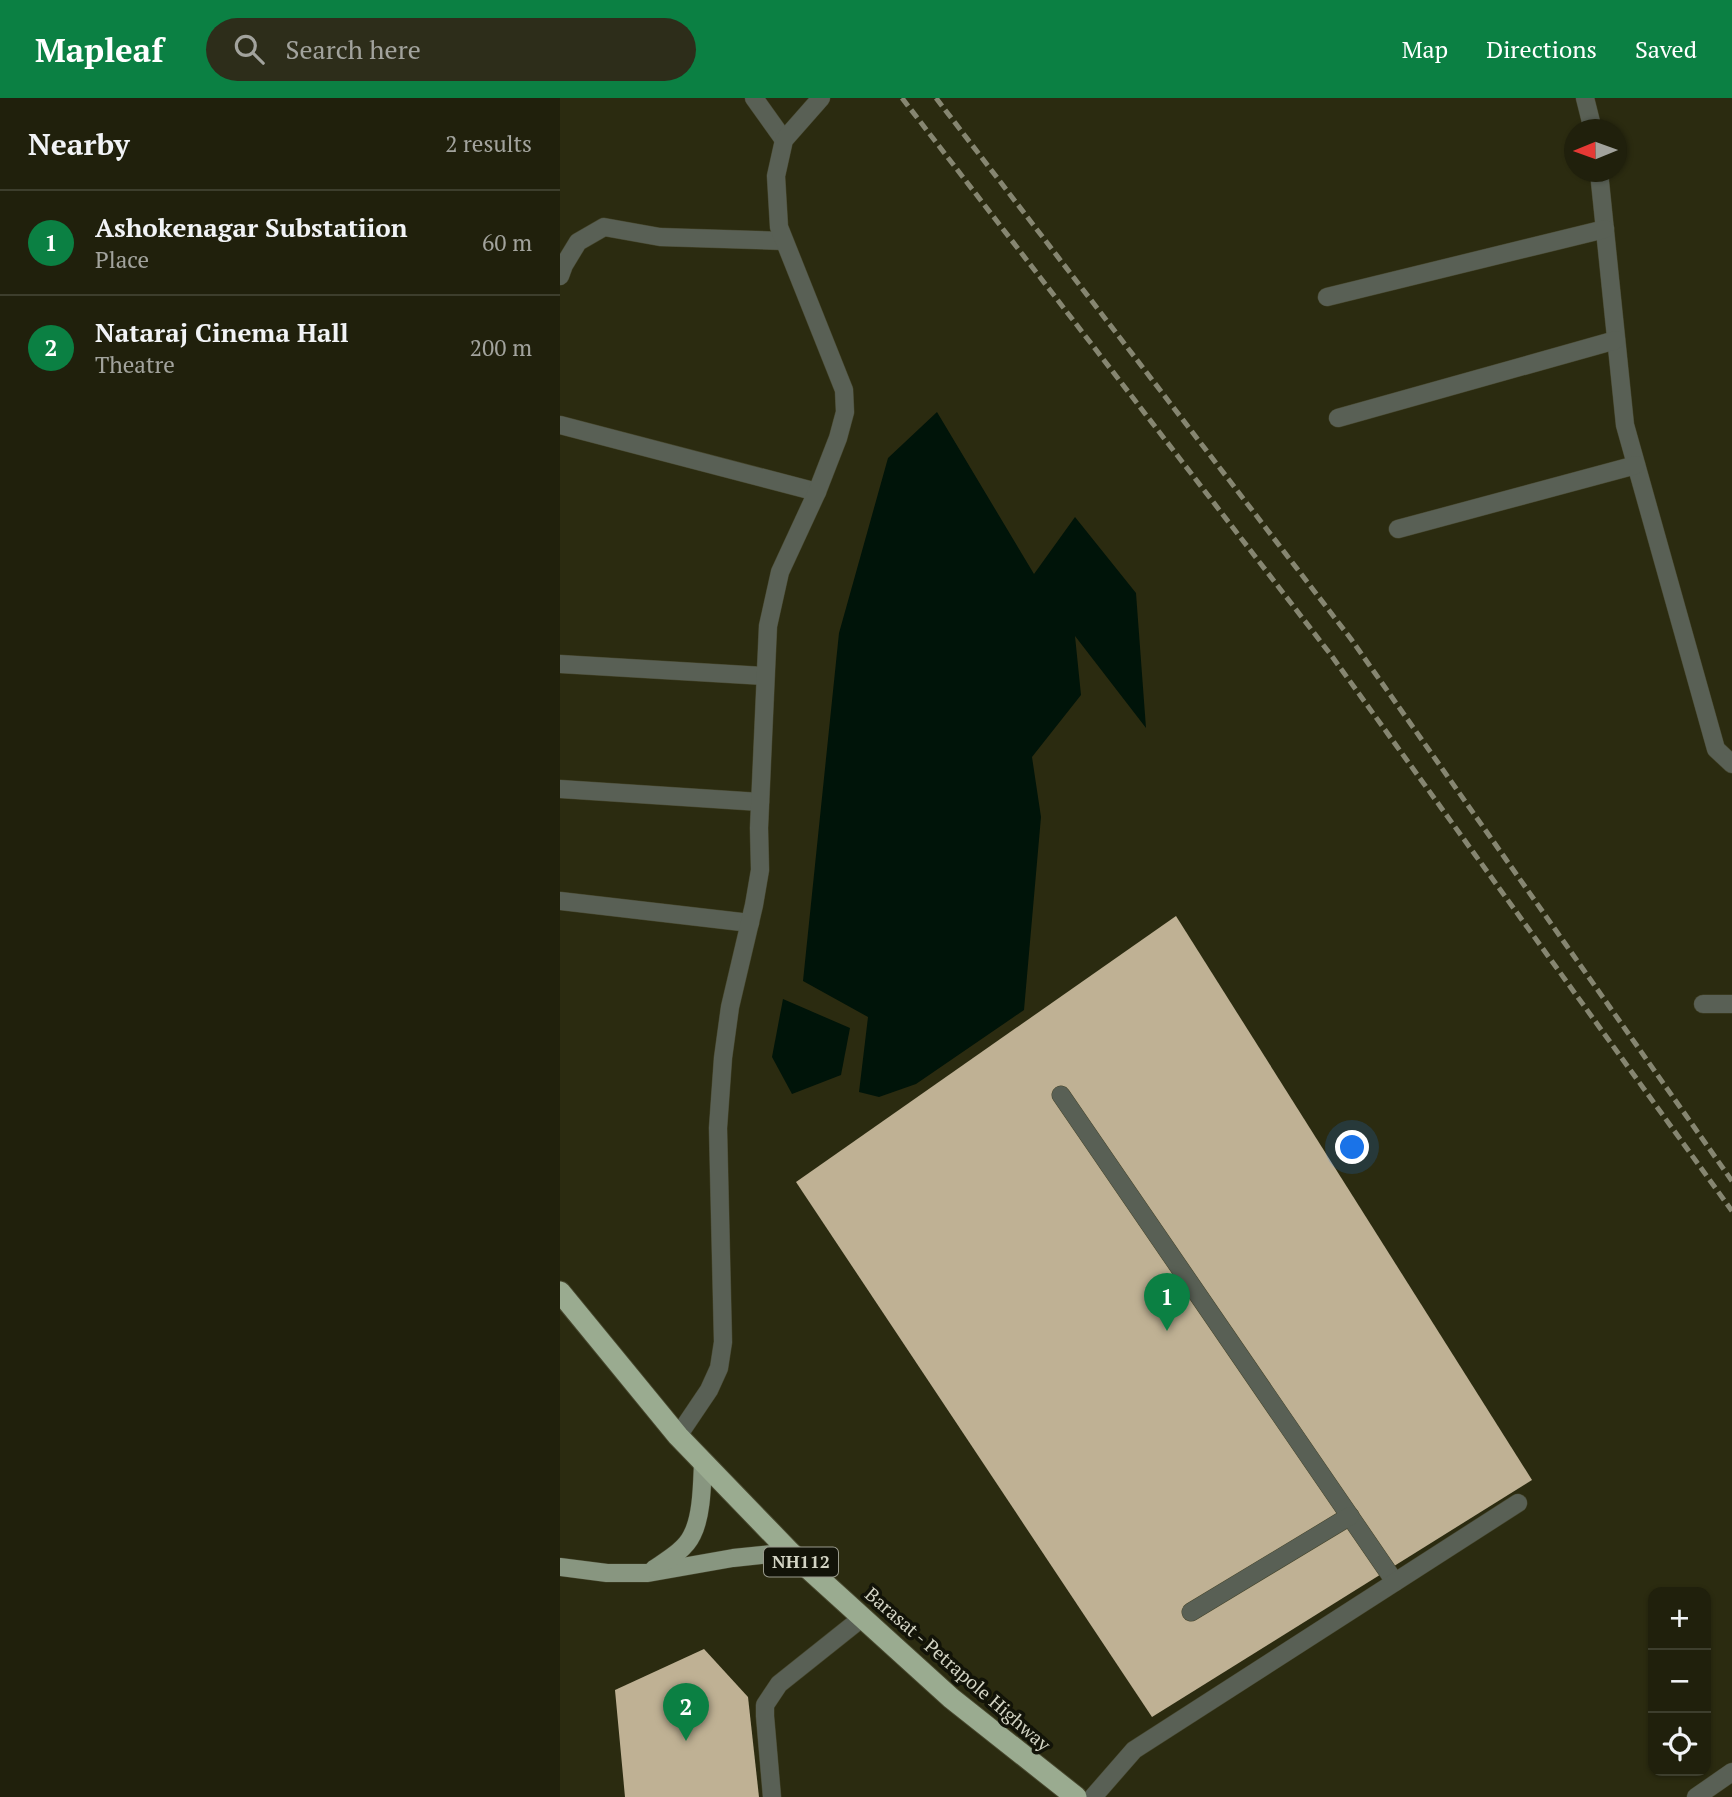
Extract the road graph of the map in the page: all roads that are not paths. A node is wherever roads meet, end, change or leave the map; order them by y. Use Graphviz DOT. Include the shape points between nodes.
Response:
graph roads {
  1 [pos="754,98"];
  2 [pos="821,98"];
  3 [pos="1585,98"];
  4 [pos="1590,119"];
  5 [pos="784,139"];
  6 [pos="1600,182"];
  7 [pos="1605,229"];
  8 [pos="784,242"];
  9 [pos="560,276"];
  10 [pos="1327,297"];
  11 [pos="1616,340"];
  12 [pos="1338,418"];
  13 [pos="560,425"];
  14 [pos="1636,465"];
  15 [pos="817,492"];
  16 [pos="1398,529"];
  17 [pos="560,664"];
  18 [pos="765,676"];
  19 [pos="1732,764"];
  20 [pos="560,789"];
  21 [pos="760,802"];
  22 [pos="560,901"];
  23 [pos="750,923"];
  24 [pos="1703,1004"];
  25 [pos="1732,1004"];
  26 [pos="1061,1095"];
  27 [pos="560,1292"];
  28 [pos="678,1436"];
  29 [pos="703,1462"];
  30 [pos="1518,1503"];
  31 [pos="1350,1516"];
  32 [pos="790,1552"];
  33 [pos="560,1567"];
  34 [pos="648,1573"];
  35 [pos="1395,1582"];
  36 [pos="1191,1612"];
  37 [pos="863,1617"];
  38 [pos="1732,1772"];
  39 [pos="772,1797"];
  40 [pos="1076,1797"];
  41 [pos="1093,1797"];
  42 [pos="1696,1797"];
  1 -- 5 [label="street"];
  2 -- 5 [label="street"];
  3 -- 4 [label="street"];
  5 -- 8 [label="street" via="776,176"];
  6 -- 7 [label="street"];
  7 -- 10 [label="street"];
  7 -- 11 [label="street"];
  8 -- 9 [label="street" via="660,237 604,227 578,242"];
  8 -- 15 [label="street" via="844,390 845,412 838,439"];
  11 -- 12 [label="street"];
  11 -- 14 [label="street" via="1625,425"];
  13 -- 15 [label="street"];
  14 -- 16 [label="street"];
  14 -- 19 [label="street" via="1717,749"];
  15 -- 18 [label="street" via="780,572 768,626"];
  17 -- 18 [label="street"];
  18 -- 21 [label="street"];
  20 -- 21 [label="street"];
  21 -- 23 [label="street" via="760,870"];
  22 -- 23 [label="street"];
  23 -- 28 [label="street" via="730,1007 718,1128 723,1342 709,1390"];
  24 -- 25 [label="street"];
  26 -- 31 [label="street"];
  27 -- 28 [label="highway, Barasat - Petrapole Highway / NH112"];
  28 -- 29 [label="highway, Barasat - Petrapole Highway / NH112"];
  29 -- 32 [label="highway, Barasat - Petrapole Highway / NH112"];
  29 -- 34 [label="main road" via="701,1502 692,1536"];
  30 -- 35 [label="street"];
  31 -- 35 [label="street"];
  31 -- 36 [label="street"];
  32 -- 34 [label="main road"];
  32 -- 37 [label="highway, Barasat - Petrapole Highway / NH112"];
  33 -- 34 [label="main road"];
  35 -- 41 [label="street" via="1134,1750"];
  37 -- 39 [label="street" via="779,1684 765,1705"];
  37 -- 40 [label="highway, Barasat - Petrapole Highway / NH112" via="951,1698"];
  38 -- 42 [label="street"];
}
